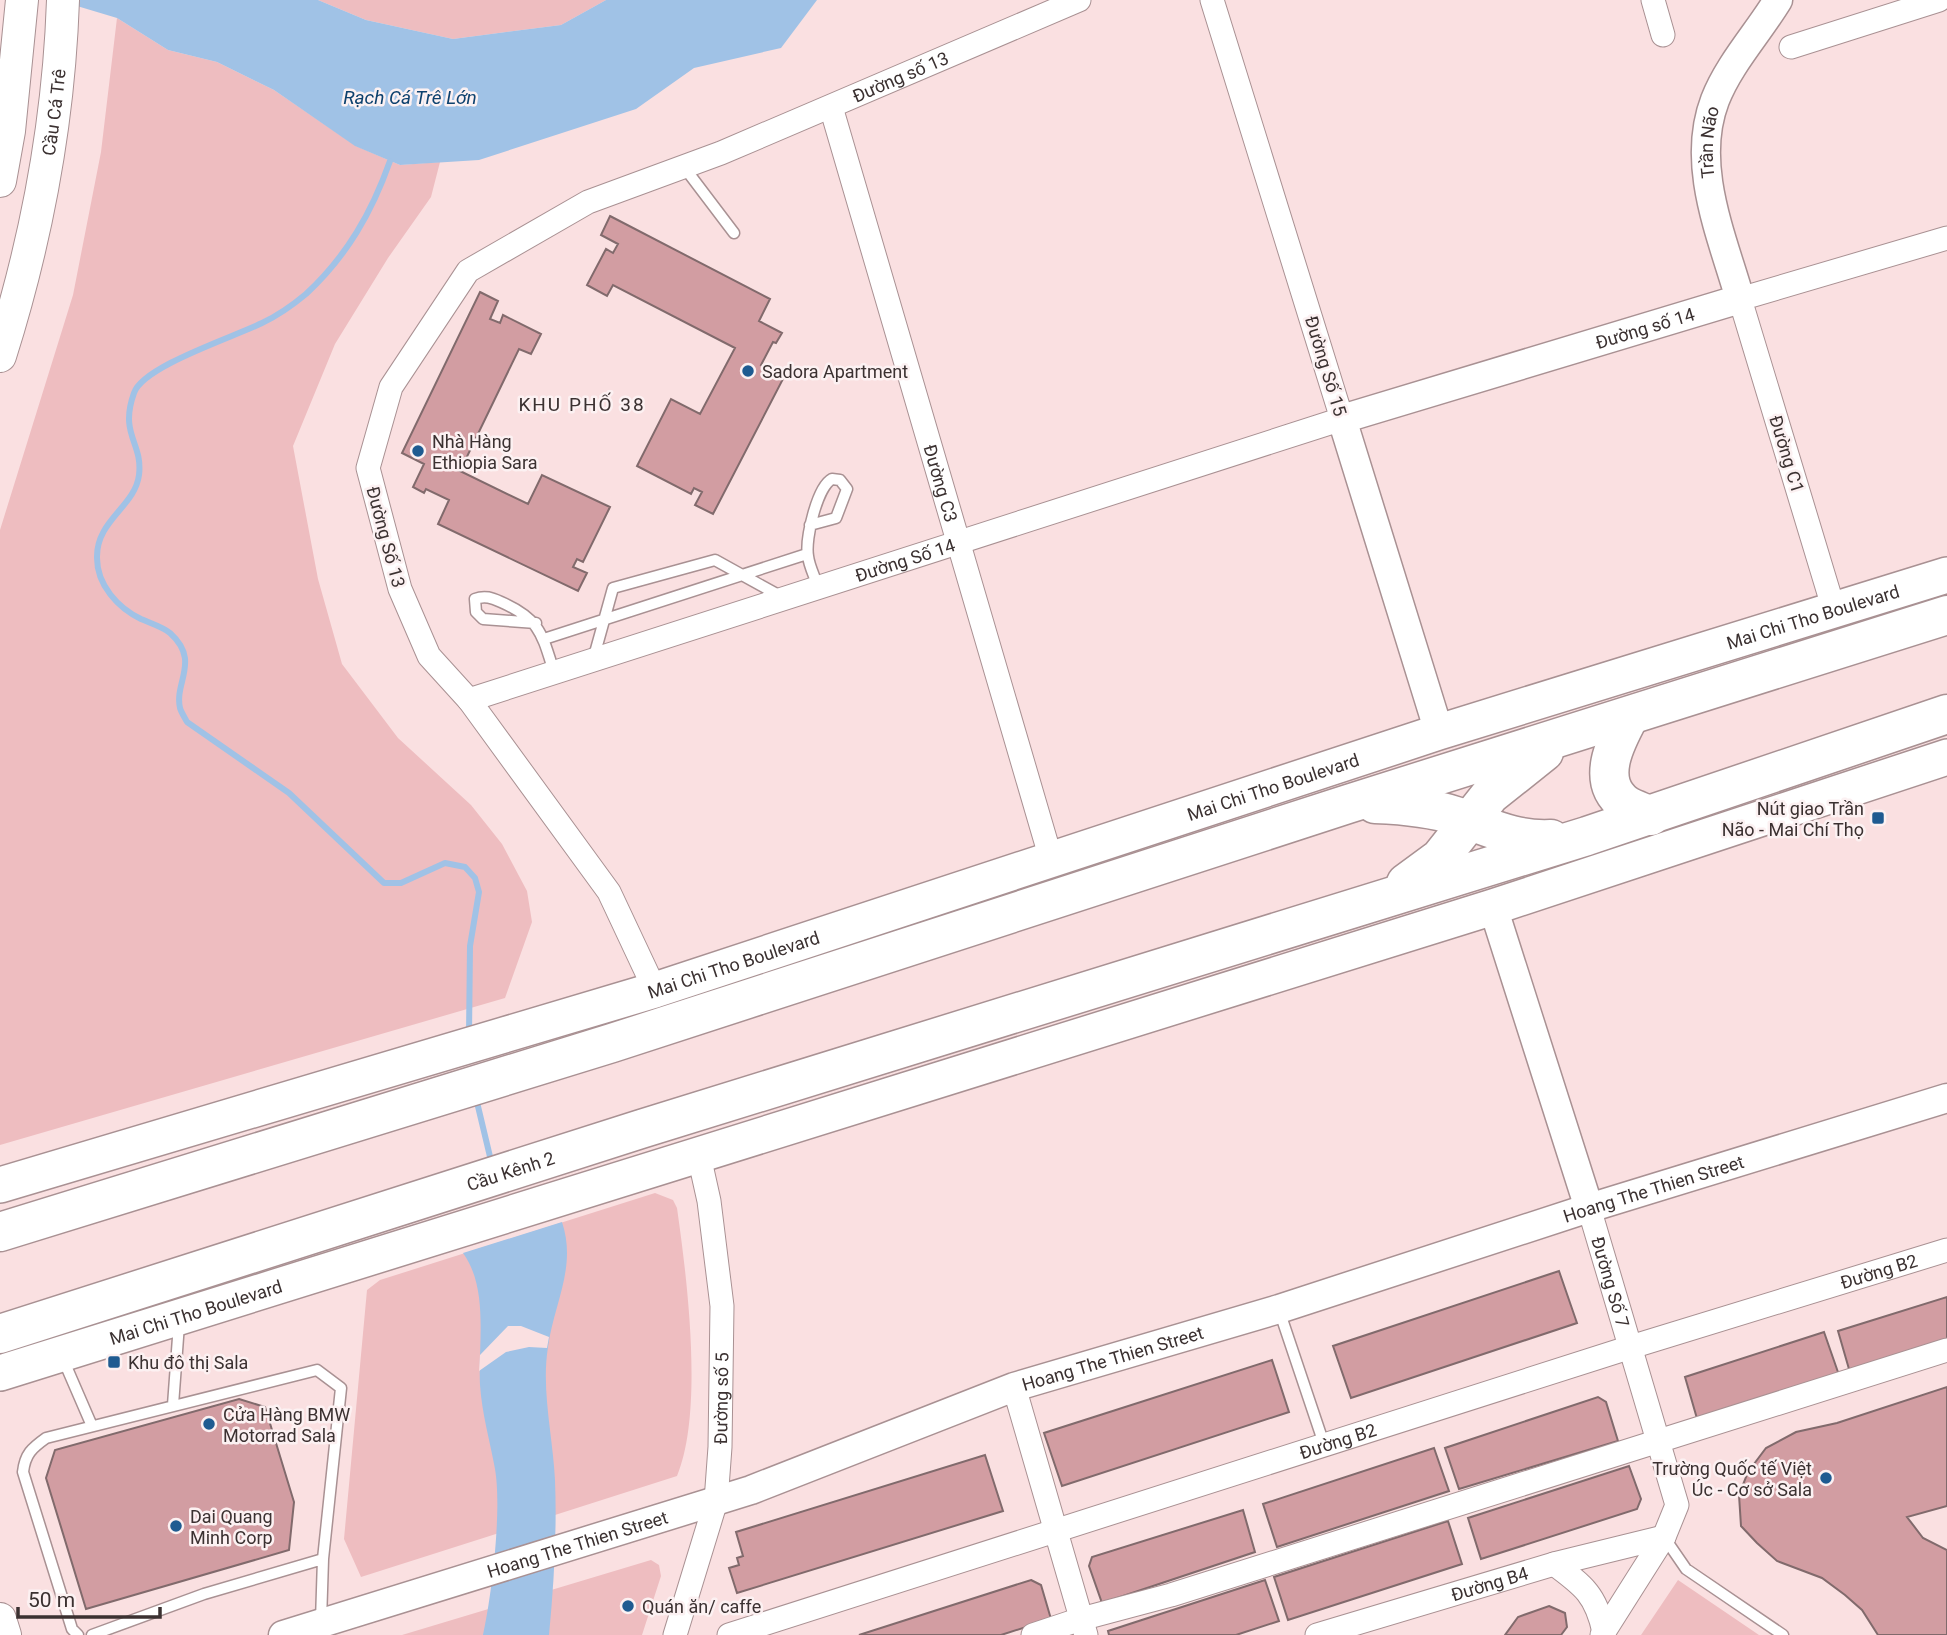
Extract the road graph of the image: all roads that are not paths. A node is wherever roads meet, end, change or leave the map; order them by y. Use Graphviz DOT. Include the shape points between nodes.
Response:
graph roads {
  1 [pos="22,0"];
  2 [pos="64,0"];
  3 [pos="1079,0"];
  4 [pos="1212,0"];
  5 [pos="1653,0"];
  6 [pos="1778,0"];
  7 [pos="1939,0"];
  8 [pos="1663,35"];
  9 [pos="1791,47"];
  10 [pos="831,107"];
  11 [pos="721,153"];
  12 [pos="684,167"];
  13 [pos="0,181"];
  14 [pos="734,233"];
  15 [pos="1947,238"];
  16 [pos="1740,299"];
  17 [pos="0,356"];
  18 [pos="1342,419"];
  19 [pos="810,525"];
  20 [pos="958,542"];
  21 [pos="807,554"];
  22 [pos="743,575"];
  23 [pos="1947,575"];
  24 [pos="818,587"];
  25 [pos="785,598"];
  26 [pos="1834,610"];
  27 [pos="1947,615"];
  28 [pos="604,619"];
  29 [pos="536,623"];
  30 [pos="544,639"];
  31 [pos="593,660"];
  32 [pos="554,672"];
  33 [pos="469,700"];
  34 [pos="1947,714"];
  35 [pos="1629,717"];
  36 [pos="1438,732"];
  37 [pos="1566,736"];
  38 [pos="1947,757"];
  39 [pos="1452,772"];
  40 [pos="1348,804"];
  41 [pos="1651,816"];
  42 [pos="1468,821"];
  43 [pos="1587,836"];
  44 [pos="1051,859"];
  45 [pos="1482,867"];
  46 [pos="1378,901"];
  47 [pos="1493,907"];
  48 [pos="655,990"];
  49 [pos="1947,1098"];
  50 [pos="699,1156"];
  51 [pos="0,1185"];
  52 [pos="1589,1208"];
  53 [pos="0,1232"];
  54 [pos="1947,1250"];
  55 [pos="1279,1309"];
  56 [pos="180,1316"];
  57 [pos="4,1332"];
  58 [pos="1631,1347"];
  59 [pos="1947,1350"];
  60 [pos="61,1354"];
  61 [pos="0,1373"];
  62 [pos="1014,1387"];
  63 [pos="173,1405"];
  64 [pos="92,1426"];
  65 [pos="1660,1442"];
  66 [pos="1324,1444"];
  67 [pos="716,1501"];
  68 [pos="1056,1530"];
  69 [pos="1664,1536"];
  70 [pos="323,1559"];
  71 [pos="1554,1564"];
  72 [pos="799,1610"];
  73 [pos="0,1619"];
  74 [pos="1083,1627"];
  75 [pos="320,1629"];
  76 [pos="1603,1634"];
  77 [pos="5,1635"];
  78 [pos="78,1635"];
  79 [pos="92,1635"];
  80 [pos="283,1635"];
  81 [pos="675,1635"];
  82 [pos="729,1635"];
  83 [pos="793,1635"];
  84 [pos="1033,1635"];
  85 [pos="1317,1635"];
  86 [pos="1783,1635"];
  1 -- 13 [label="main road"];
  2 -- 17 [label="main road, Cầu Cá Trê" via="50,131 23,275"];
  3 -- 10 [label="street, Đường số 13"];
  4 -- 18 [label="street, Đường Số 15"];
  5 -- 8 [label="street"];
  6 -- 16 [label="street, Trần Não" via="1727,77 1707,123 1707,185"];
  7 -- 9 [label="street"];
  10 -- 11 [label="street, Đường số 13"];
  10 -- 20 [label="street, Đường C3"];
  11 -- 12 [label="street, Đường Số 13"];
  12 -- 14 [label="lane"];
  12 -- 33 [label="street, Đường Số 13" via="587,202 468,271 391,387 368,468 400,589 429,656"];
  15 -- 16 [label="street, Đường số 14"];
  16 -- 18 [label="street, Đường số 14"];
  16 -- 26 [label="street, Đường C1"];
  18 -- 20 [label="street, Đường Số 14"];
  18 -- 36 [label="street, Đường Số 15"];
  19 -- 21 [label="lane"];
  20 -- 24 [label="street, Đường Số 14"];
  20 -- 44 [label="street, Đường C3"];
  21 -- 22 [label="lane"];
  21 -- 24 [label="lane"];
  22 -- 25 [label="lane"];
  22 -- 28 [label="lane"];
  22 -- 28 [label="lane" via="715,560 613,588"];
  23 -- 26 [label="main road, Mai Chi Tho Boulevard"];
  24 -- 25 [label="street, Đường Số 14"];
  25 -- 31 [label="street, Đường Số 14"];
  26 -- 36 [label="main road, Mai Chi Tho Boulevard"];
  27 -- 35 [label="highway"];
  28 -- 30 [label="lane"];
  28 -- 31 [label="lane"];
  29 -- 29 [label="lane" via="491,597 475,599 476,612 483,620"];
  29 -- 30 [label="lane"];
  30 -- 32 [label="lane"];
  31 -- 32 [label="street, Đường Số 14"];
  32 -- 33 [label="street, Đường Số 14"];
  33 -- 48 [label="street, Đường Số 13" via="609,892"];
  34 -- 41 [label="highway"];
  35 -- 37 [label="highway"];
  35 -- 41 [label="highway" via="1609,768 1614,790 1625,804"];
  36 -- 39 [label="main road"];
  36 -- 44 [label="main road, Mai Chi Tho Boulevard"];
  37 -- 39 [label="highway"];
  37 -- 42 [label="highway" via="1490,795"];
  38 -- 47 [label="main road"];
  39 -- 40 [label="highway"];
  39 -- 42 [label="highway"];
  40 -- 42 [label="highway" via="1424,808"];
  40 -- 53 [label="highway" via="612,1043"];
  41 -- 43 [label="highway"];
  42 -- 43 [label="highway" via="1525,838"];
  42 -- 45 [label="highway"];
  42 -- 46 [label="highway" via="1440,859"];
  43 -- 45 [label="highway"];
  44 -- 48 [label="main road, Mai Chi Tho Boulevard"];
  45 -- 46 [label="highway"];
  45 -- 47 [label="main road"];
  46 -- 57 [label="highway, Cầu Kênh 2"];
  47 -- 50 [label="main road"];
  47 -- 52 [label="street, Đường Số 7"];
  48 -- 51 [label="main road, Mai Chi Tho Boulevard"];
  49 -- 52 [label="street, Hoang The Thien Street"];
  50 -- 56 [label="main road, Mai Chi Tho Boulevard"];
  50 -- 67 [label="street, Đường số 5" via="722,1306"];
  52 -- 55 [label="street, Hoang The Thien Street"];
  52 -- 58 [label="street, Đường Số 7"];
  54 -- 58 [label="street, Đường B2"];
  55 -- 62 [label="street, Hoang The Thien Street"];
  55 -- 66 [label="lane"];
  56 -- 60 [label="main road, Mai Chi Tho Boulevard"];
  56 -- 63 [label="lane"];
  58 -- 65 [label="street, Đường Số 7"];
  58 -- 66 [label="street, Đường B2"];
  59 -- 65 [label="street"];
  60 -- 61 [label="main road, Mai Chi Tho Boulevard"];
  60 -- 64 [label="lane"];
  62 -- 67 [label="street, Hoang The Thien Street"];
  62 -- 68 [label="street"];
  63 -- 64 [label="lane"];
  63 -- 70 [label="lane" via="317,1370 341,1388"];
  64 -- 78 [label="lane" via="46,1438 32,1448 23,1472 72,1629"];
  65 -- 69 [label="street, Đường Số 7" via="1677,1505"];
  65 -- 74 [label="street" via="1171,1595"];
  66 -- 68 [label="street, Đường B2"];
  67 -- 75 [label="street, Hoang The Thien Street"];
  67 -- 81 [label="street, Đường số 5"];
  68 -- 72 [label="street, Đường B2"];
  68 -- 74 [label="street"];
  69 -- 71 [label="street, Đường B4"];
  69 -- 76 [label="street"];
  69 -- 86 [label="lane" via="1686,1569"];
  70 -- 75 [label="lane"];
  70 -- 79 [label="lane" via="204,1594"];
  71 -- 76 [label="street" via="1582,1585 1598,1606"];
  71 -- 85 [label="street, Đường B4"];
  72 -- 82 [label="street, Đường B2"];
  72 -- 83 [label="street"];
  73 -- 77 [label="main road"];
  74 -- 84 [label="street"];
  75 -- 80 [label="street, Hoang The Thien Street"];
}
